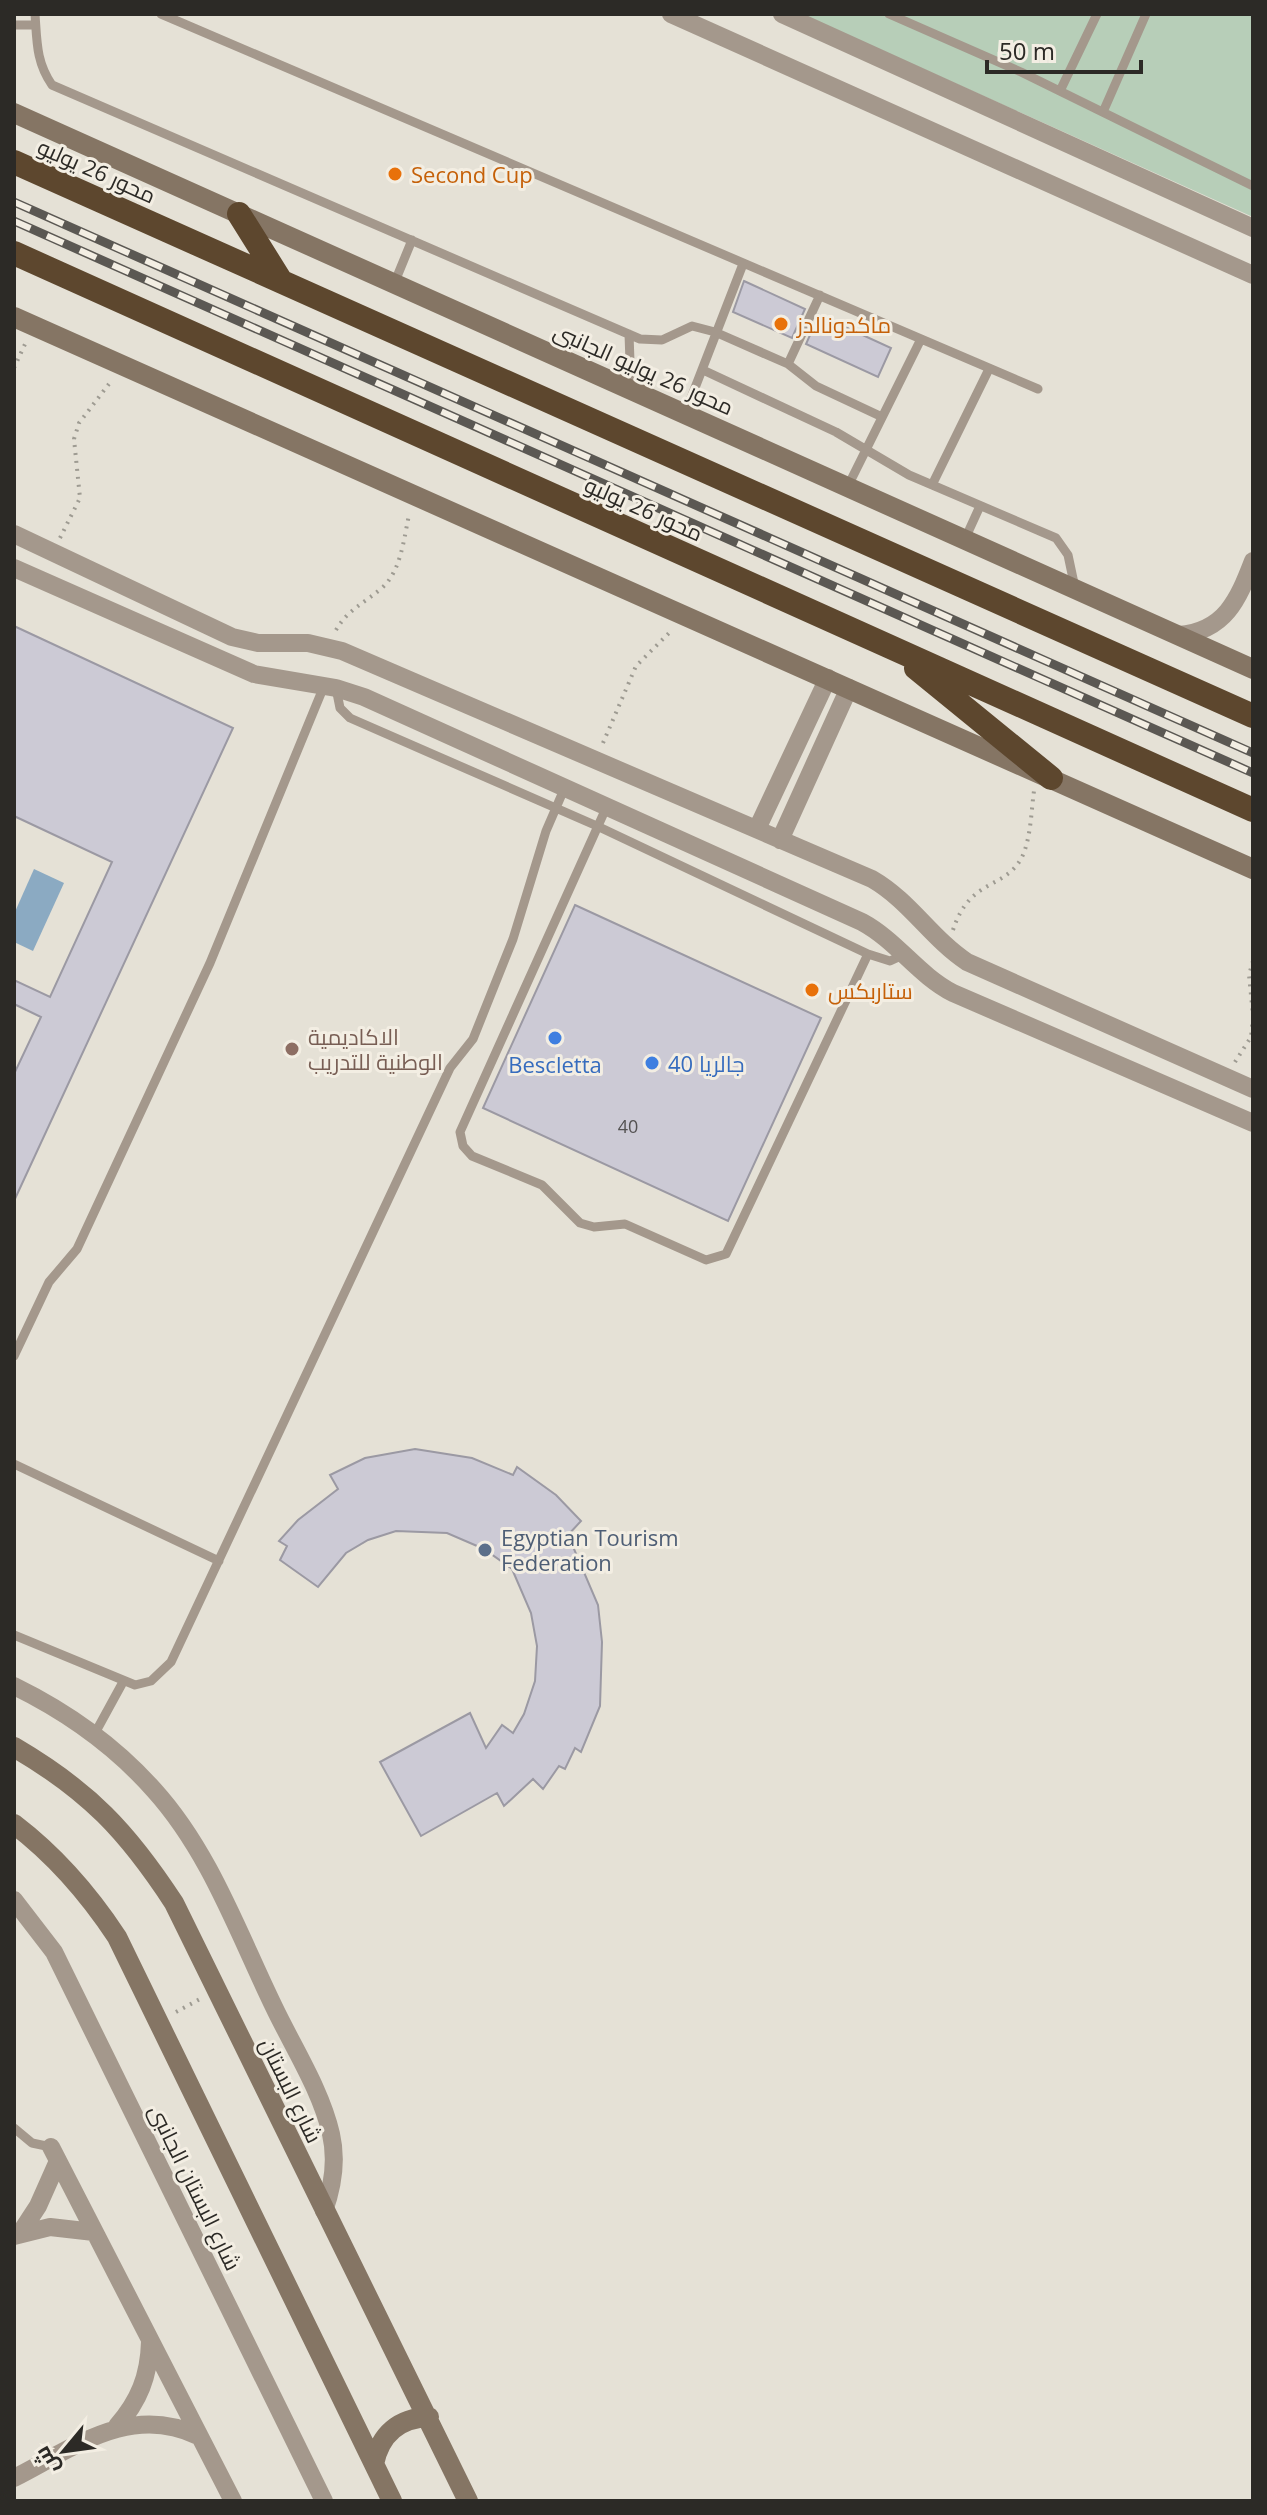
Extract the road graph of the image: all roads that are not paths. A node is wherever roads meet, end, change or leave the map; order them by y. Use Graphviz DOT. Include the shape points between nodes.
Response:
graph roads {
  1 [pos="35,14"];
  2 [pos="161,14"];
  3 [pos="671,14"];
  4 [pos="782,14"];
  5 [pos="889,14"];
  6 [pos="1097,14"];
  7 [pos="1146,14"];
  8 [pos="14,25"];
  9 [pos="35,25"];
  10 [pos="1060,91"];
  11 [pos="1103,112"];
  12 [pos="14,113"];
  13 [pos="14,162"];
  14 [pos="1253,186"];
  15 [pos="239,214"];
  16 [pos="1253,228"];
  17 [pos="412,240"];
  18 [pos="14,253"];
  19 [pos="743,264"];
  20 [pos="1253,275"];
  21 [pos="281,281"];
  22 [pos="394,284"];
  23 [pos="820,295"];
  24 [pos="14,317"];
  25 [pos="715,332"];
  26 [pos="629,334"];
  27 [pos="921,339"];
  28 [pos="788,364"];
  29 [pos="989,369"];
  30 [pos="703,370"];
  31 [pos="631,389"];
  32 [pos="1038,389"];
  33 [pos="686,411"];
  34 [pos="880,416"];
  35 [pos="865,449"];
  36 [pos="932,485"];
  37 [pos="848,486"];
  38 [pos="980,506"];
  39 [pos="14,534"];
  40 [pos="965,539"];
  41 [pos="1253,561"];
  42 [pos="14,568"];
  43 [pos="1075,588"];
  44 [pos="1179,635"];
  45 [pos="892,649"];
  46 [pos="1253,669"];
  47 [pos="828,678"];
  48 [pos="330,687"];
  49 [pos="849,688"];
  50 [pos="1253,716"];
  51 [pos="594,762"];
  52 [pos="1044,775"];
  53 [pos="573,791"];
  54 [pos="607,806"];
  55 [pos="555,808"];
  56 [pos="1253,810"];
  57 [pos="597,826"];
  58 [pos="757,829"];
  59 [pos="780,840"];
  60 [pos="1253,869"];
  61 [pos="868,954"];
  62 [pos="903,955"];
  63 [pos="1087,1015"];
  64 [pos="1074,1043"];
  65 [pos="1253,1089"];
  66 [pos="1253,1123"];
  67 [pos="14,1356"];
  68 [pos="14,1464"];
  69 [pos="219,1561"];
  70 [pos="14,1635"];
  71 [pos="123,1682"];
  72 [pos="14,1686"];
  73 [pos="94,1735"];
  74 [pos="14,1747"];
  75 [pos="14,1824"];
  76 [pos="14,1900"];
  77 [pos="14,2128"];
  78 [pos="55,2154"];
  79 [pos="324,2211"];
  80 [pos="94,2232"];
  81 [pos="17,2234"];
  82 [pos="150,2341"];
  83 [pos="429,2417"];
  84 [pos="117,2426"];
  85 [pos="198,2436"];
  86 [pos="374,2464"];
  87 [pos="14,2478"];
  88 [pos="233,2501"];
  89 [pos="324,2501"];
  90 [pos="392,2501"];
  91 [pos="468,2501"];
  1 -- 9 [label="lane"];
  2 -- 19 [label="lane"];
  3 -- 20 [label="street"];
  4 -- 16 [label="street"];
  5 -- 10 [label="lane"];
  6 -- 10 [label="lane"];
  7 -- 11 [label="lane"];
  8 -- 9 [label="lane"];
  9 -- 17 [label="lane" via="41,69 52,85"];
  10 -- 11 [label="lane"];
  11 -- 14 [label="lane"];
  12 -- 15 [label="main road, محور 26 يوليو الجانبى"];
  13 -- 21 [label="highway, محور 26 يوليو"];
  15 -- 21 [label="highway"];
  15 -- 22 [label="main road, محور 26 يوليو الجانبى"];
  17 -- 22 [label="lane"];
  17 -- 26 [label="lane"];
  18 -- 45 [label="highway, محور 26 يوليو"];
  19 -- 23 [label="lane"];
  19 -- 25 [label="lane"];
  21 -- 50 [label="highway, محور 26 يوليو"];
  22 -- 31 [label="main road, محور 26 يوليو الجانبى"];
  23 -- 27 [label="lane"];
  23 -- 28 [label="lane"];
  24 -- 47 [label="main road"];
  25 -- 26 [label="lane" via="692,326 655,341"];
  25 -- 28 [label="lane"];
  25 -- 30 [label="lane"];
  26 -- 31 [label="lane"];
  27 -- 29 [label="lane"];
  27 -- 34 [label="lane"];
  28 -- 34 [label="lane" via="816,386"];
  29 -- 32 [label="lane"];
  29 -- 36 [label="lane"];
  30 -- 33 [label="lane"];
  30 -- 35 [label="lane"];
  31 -- 33 [label="main road, محور 26 يوليو الجانبى"];
  33 -- 37 [label="main road, محور 26 يوليو الجانبى"];
  34 -- 35 [label="lane"];
  35 -- 36 [label="lane"];
  35 -- 37 [label="lane"];
  36 -- 38 [label="lane"];
  37 -- 40 [label="main road, محور 26 يوليو الجانبى"];
  38 -- 40 [label="lane"];
  38 -- 43 [label="lane" via="1056,538 1068,555"];
  39 -- 51 [label="street" via="232,637 330,647"];
  40 -- 43 [label="main road, محور 26 يوليو الجانبى"];
  41 -- 44 [label="street" via="1223,619 1203,631"];
  42 -- 48 [label="street" via="254,674"];
  43 -- 44 [label="main road, محور 26 يوليو الجانبى"];
  44 -- 46 [label="main road, محور 26 يوليو الجانبى"];
  45 -- 52 [label="highway"];
  45 -- 56 [label="highway, محور 26 يوليو"];
  47 -- 49 [label="main road"];
  47 -- 58 [label="street"];
  48 -- 53 [label="street"];
  48 -- 55 [label="lane" via="350,718"];
  48 -- 67 [label="lane" via="77,1249 49,1282"];
  49 -- 52 [label="main road"];
  49 -- 59 [label="street"];
  51 -- 53 [label="street"];
  51 -- 58 [label="street"];
  52 -- 60 [label="main road"];
  53 -- 54 [label="street"];
  53 -- 55 [label="lane"];
  54 -- 57 [label="lane"];
  54 -- 62 [label="street" via="862,922"];
  55 -- 57 [label="lane"];
  55 -- 69 [label="lane" via="513,939 473,1039 450,1068"];
  57 -- 61 [label="lane"];
  57 -- 61 [label="lane" via="460,1132 467,1151 542,1185 580,1223 625,1224 706,1260 726,1254"];
  58 -- 59 [label="street"];
  59 -- 63 [label="street" via="887,888 967,962"];
  61 -- 62 [label="lane" via="890,961"];
  62 -- 64 [label="street" via="937,985"];
  63 -- 64 [label="street"];
  63 -- 65 [label="street"];
  64 -- 66 [label="street"];
  68 -- 69 [label="lane"];
  69 -- 71 [label="lane" via="171,1662 151,1681"];
  70 -- 71 [label="lane"];
  71 -- 73 [label="lane"];
  72 -- 73 [label="street"];
  73 -- 79 [label="street" via="156,1792 189,1836 220,1892 327,2119 334,2165"];
  74 -- 79 [label="main road, شارع البستان" via="57,1773 112,1818 155,1873"];
  75 -- 86 [label="main road" via="42,1845 94,1903 165,2017"];
  76 -- 89 [label="street, شارع البستان الجانبى" via="54,1952"];
  77 -- 78 [label="lane"];
  78 -- 80 [label="street"];
  78 -- 81 [label="street" via="38,2206"];
  79 -- 83 [label="main road, شارع البستان"];
  80 -- 81 [label="street" via="65,2227"];
  80 -- 82 [label="street"];
  82 -- 84 [label="street" via="146,2378"];
  82 -- 85 [label="street"];
  83 -- 86 [label="main road" via="407,2420 388,2432"];
  83 -- 91 [label="main road, شارع البستان"];
  84 -- 85 [label="street" via="158,2423"];
  84 -- 87 [label="street"];
  85 -- 88 [label="street"];
  86 -- 90 [label="main road"];
}
